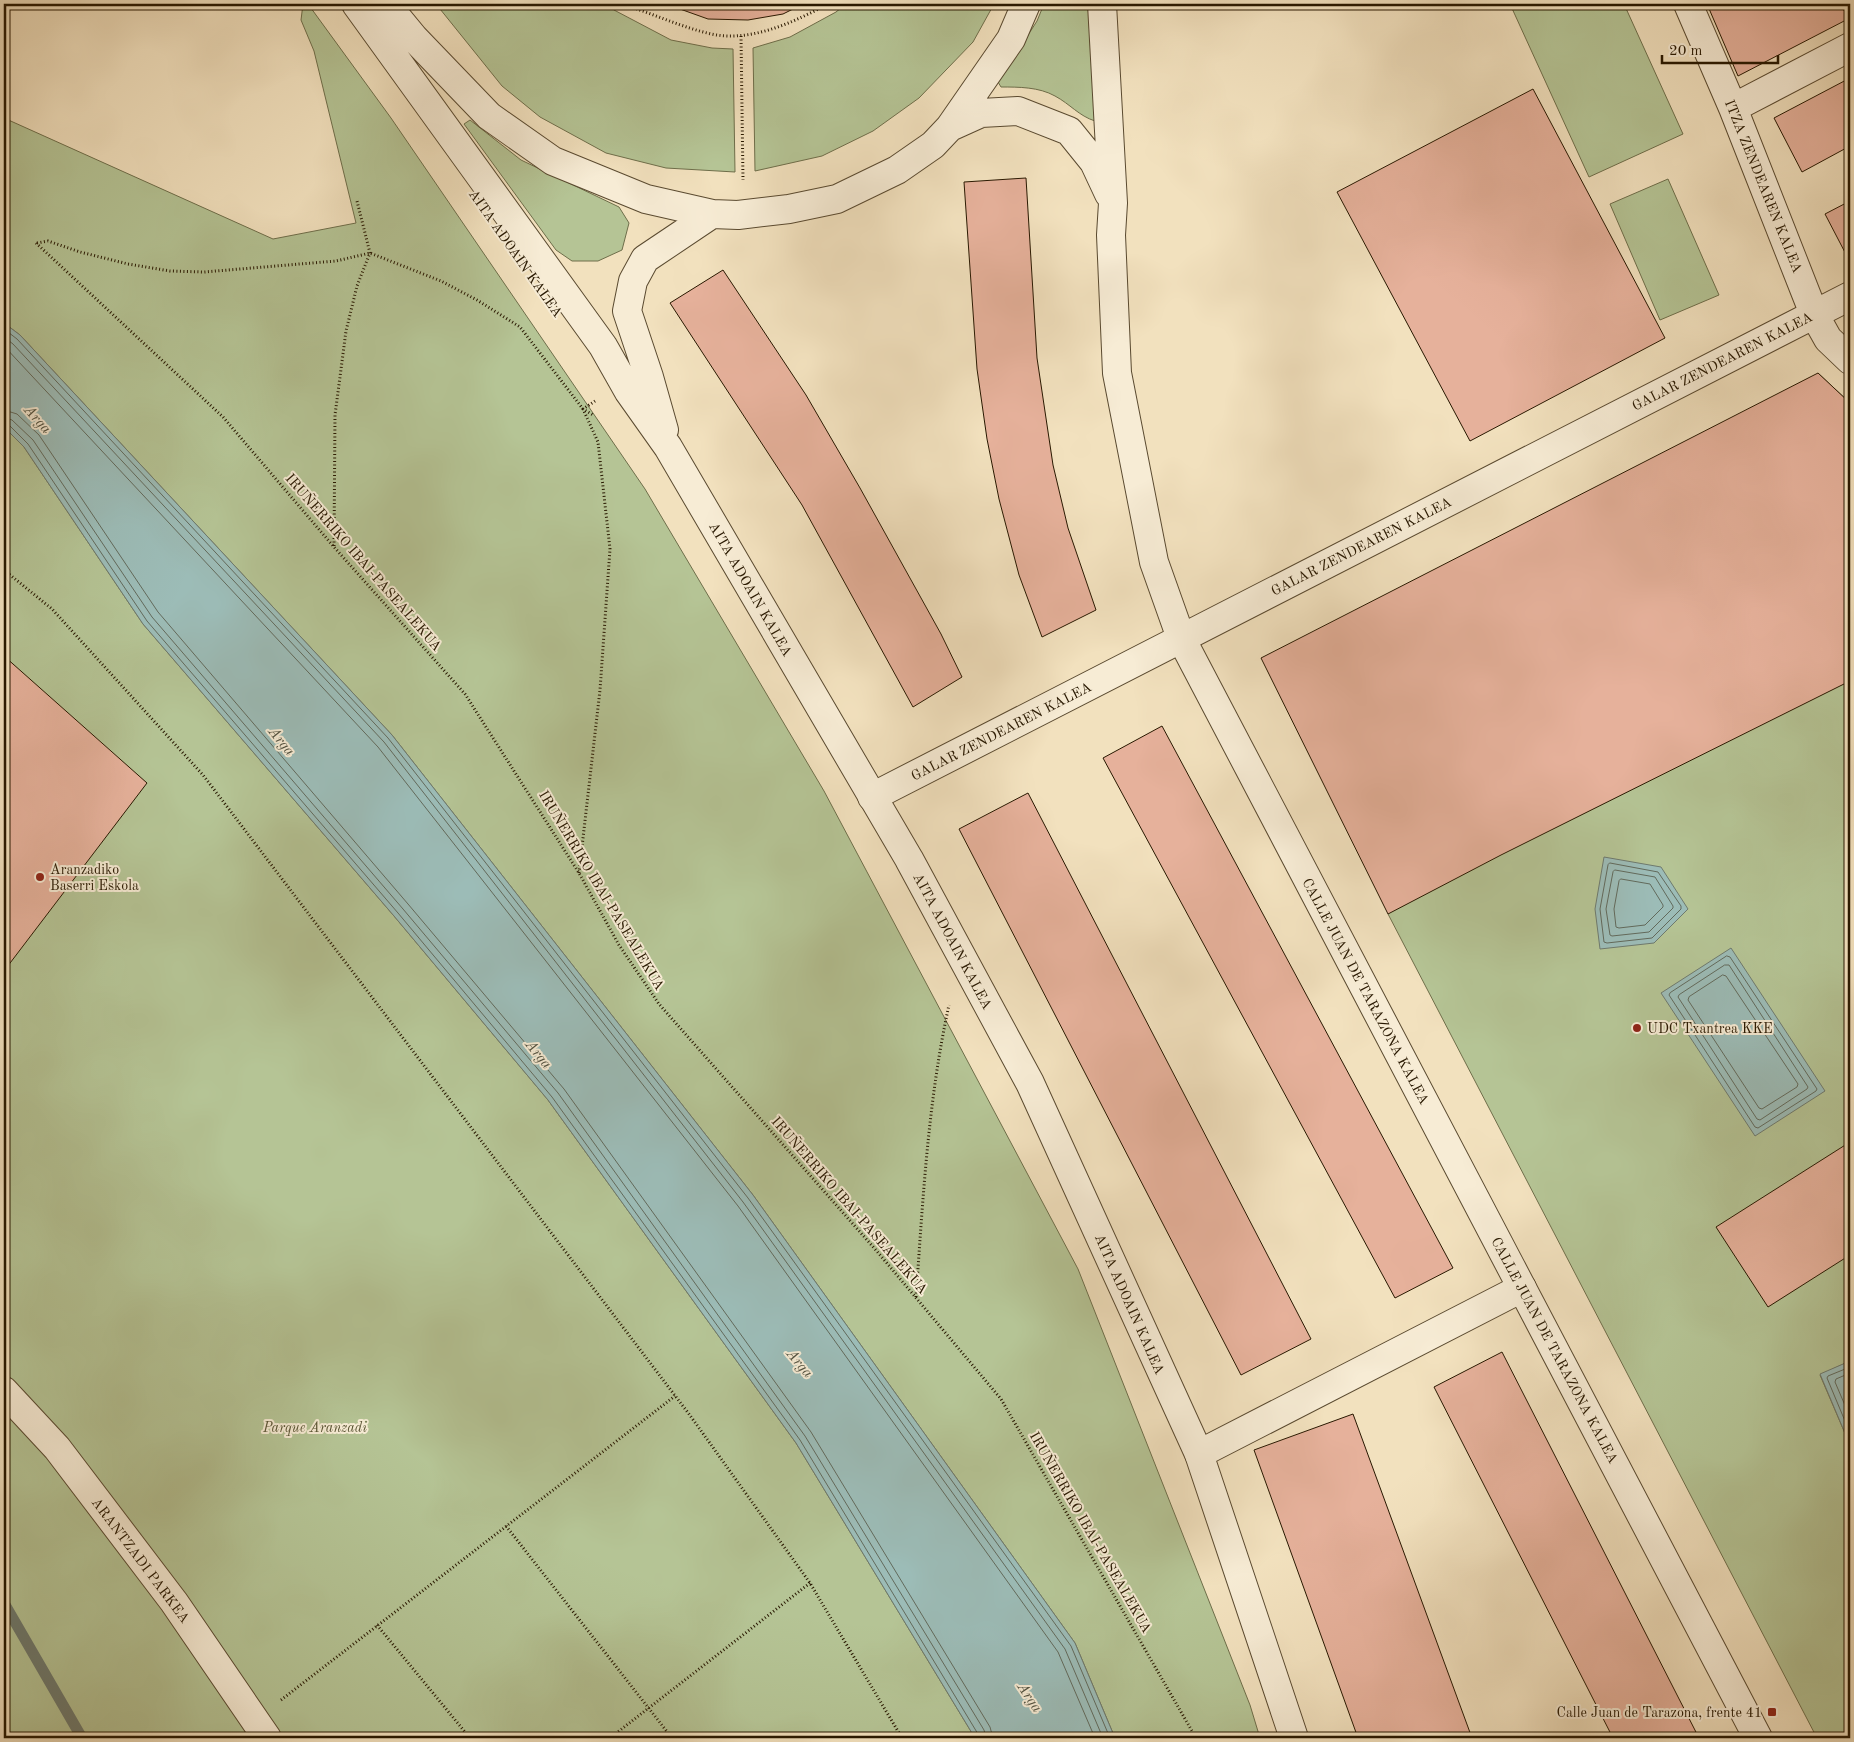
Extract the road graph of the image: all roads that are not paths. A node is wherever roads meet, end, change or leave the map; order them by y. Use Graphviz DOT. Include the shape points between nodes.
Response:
graph roads {
  1 [pos="356,4"];
  2 [pos="386,4"];
  3 [pos="1026,4"];
  4 [pos="1102,4"];
  5 [pos="1688,4"];
  6 [pos="1850,47"];
  7 [pos="1733,108"];
  8 [pos="950,127"];
  9 [pos="1113,203"];
  10 [pos="712,214"];
  11 [pos="1850,296"];
  12 [pos="1814,314"];
  13 [pos="1850,360"];
  14 [pos="668,447"];
  15 [pos="1181,638"];
  16 [pos="872,797"];
  17 [pos="1522,1288"];
  18 [pos="4,1392"];
  19 [pos="1199,1454"];
  20 [pos="261,1729"];
  21 [pos="1294,1738"];
  22 [pos="1758,1738"];
  1 -- 14 [label="street, AITA ADOAIN KALEA" via="603,346 629,392"];
  2 -- 10 [label="street" via="489,116 553,162 646,199"];
  3 -- 8 [label="street, CALLE JUAN DE TARAZONA KALEA" via="1011,39"];
  4 -- 9 [label="street, CALLE JUAN DE TARAZONA KALEA"];
  5 -- 7 [label="street, ITZA ZENDEAREN KALEA"];
  6 -- 7 [label="street"];
  7 -- 12 [label="street, ITZA ZENDEAREN KALEA"];
  8 -- 9 [label="street, CALLE JUAN DE TARAZONA KALEA" via="981,113 1018,111 1069,131 1094,162"];
  8 -- 10 [label="street, CALLE JUAN DE TARAZONA KALEA" via="933,145 897,170 837,200 738,215"];
  9 -- 15 [label="street, CALLE JUAN DE TARAZONA KALEA" via="1111,236 1117,372 1154,562"];
  10 -- 14 [label="street, AITA ADOAIN KALEA" via="645,259 633,281 627,311"];
  11 -- 12 [label="street, GALAR ZENDEAREN KALEA"];
  12 -- 13 [label="street, ITZA ZENDEAREN KALEA" via="1828,339"];
  12 -- 15 [label="street, GALAR ZENDEAREN KALEA"];
  14 -- 16 [label="street, AITA ADOAIN KALEA"];
  15 -- 16 [label="street, GALAR ZENDEAREN KALEA"];
  15 -- 17 [label="street, CALLE JUAN DE TARAZONA KALEA"];
  16 -- 19 [label="street, AITA ADOAIN KALEA" via="1030,1083"];
  17 -- 19 [label="street"];
  17 -- 22 [label="street, CALLE JUAN DE TARAZONA KALEA"];
  18 -- 20 [label="street, ARANTZADI PARKEA" via="57,1448 174,1602"];
  19 -- 21 [label="street, AITA ADOAIN KALEA"];
}
